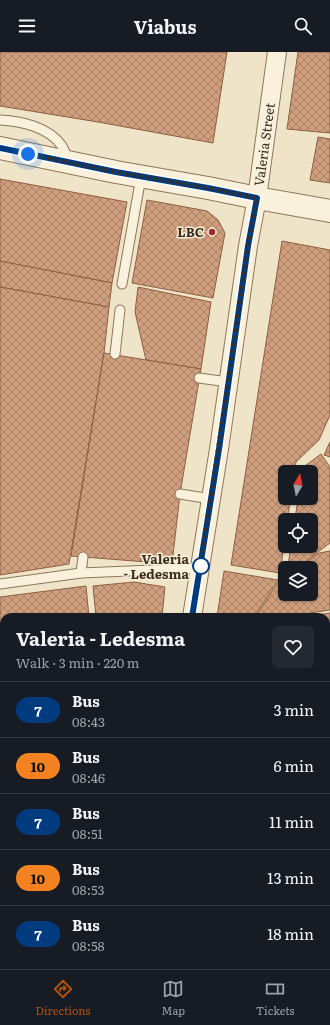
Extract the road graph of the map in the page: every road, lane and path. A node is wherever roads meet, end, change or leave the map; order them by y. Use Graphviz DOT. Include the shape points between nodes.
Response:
graph roads {
  1 [pos="277,52"];
  2 [pos="0,120"];
  3 [pos="0,148"];
  4 [pos="70,162"];
  5 [pos="141,177"];
  6 [pos="257,198"];
  7 [pos="330,211"];
  8 [pos="122,284"];
  9 [pos="120,310"];
  10 [pos="115,354"];
  11 [pos="199,378"];
  12 [pos="228,382"];
  13 [pos="180,494"];
  14 [pos="211,499"];
  15 [pos="83,557"];
  16 [pos="200,568"];
  17 [pos="81,573"];
  18 [pos="0,584"];
  19 [pos="193,613"];
  1 -- 6 [label="street, Valeria Street"];
  2 -- 4 [label="lane" via="14,120 40,128 61,145"];
  3 -- 4 [label="street"];
  4 -- 5 [label="street"];
  5 -- 6 [label="street"];
  5 -- 8 [label="lane"];
  6 -- 7 [label="street"];
  6 -- 12 [label="street, Valeria Street"];
  9 -- 10 [label="lane"];
  11 -- 12 [label="lane"];
  12 -- 14 [label="street, Valeria Street"];
  13 -- 14 [label="lane"];
  14 -- 16 [label="street, Valeria Street"];
  15 -- 17 [label="lane"];
  16 -- 17 [label="lane"];
  16 -- 19 [label="street, Valeria Street"];
  17 -- 18 [label="lane"];
}
